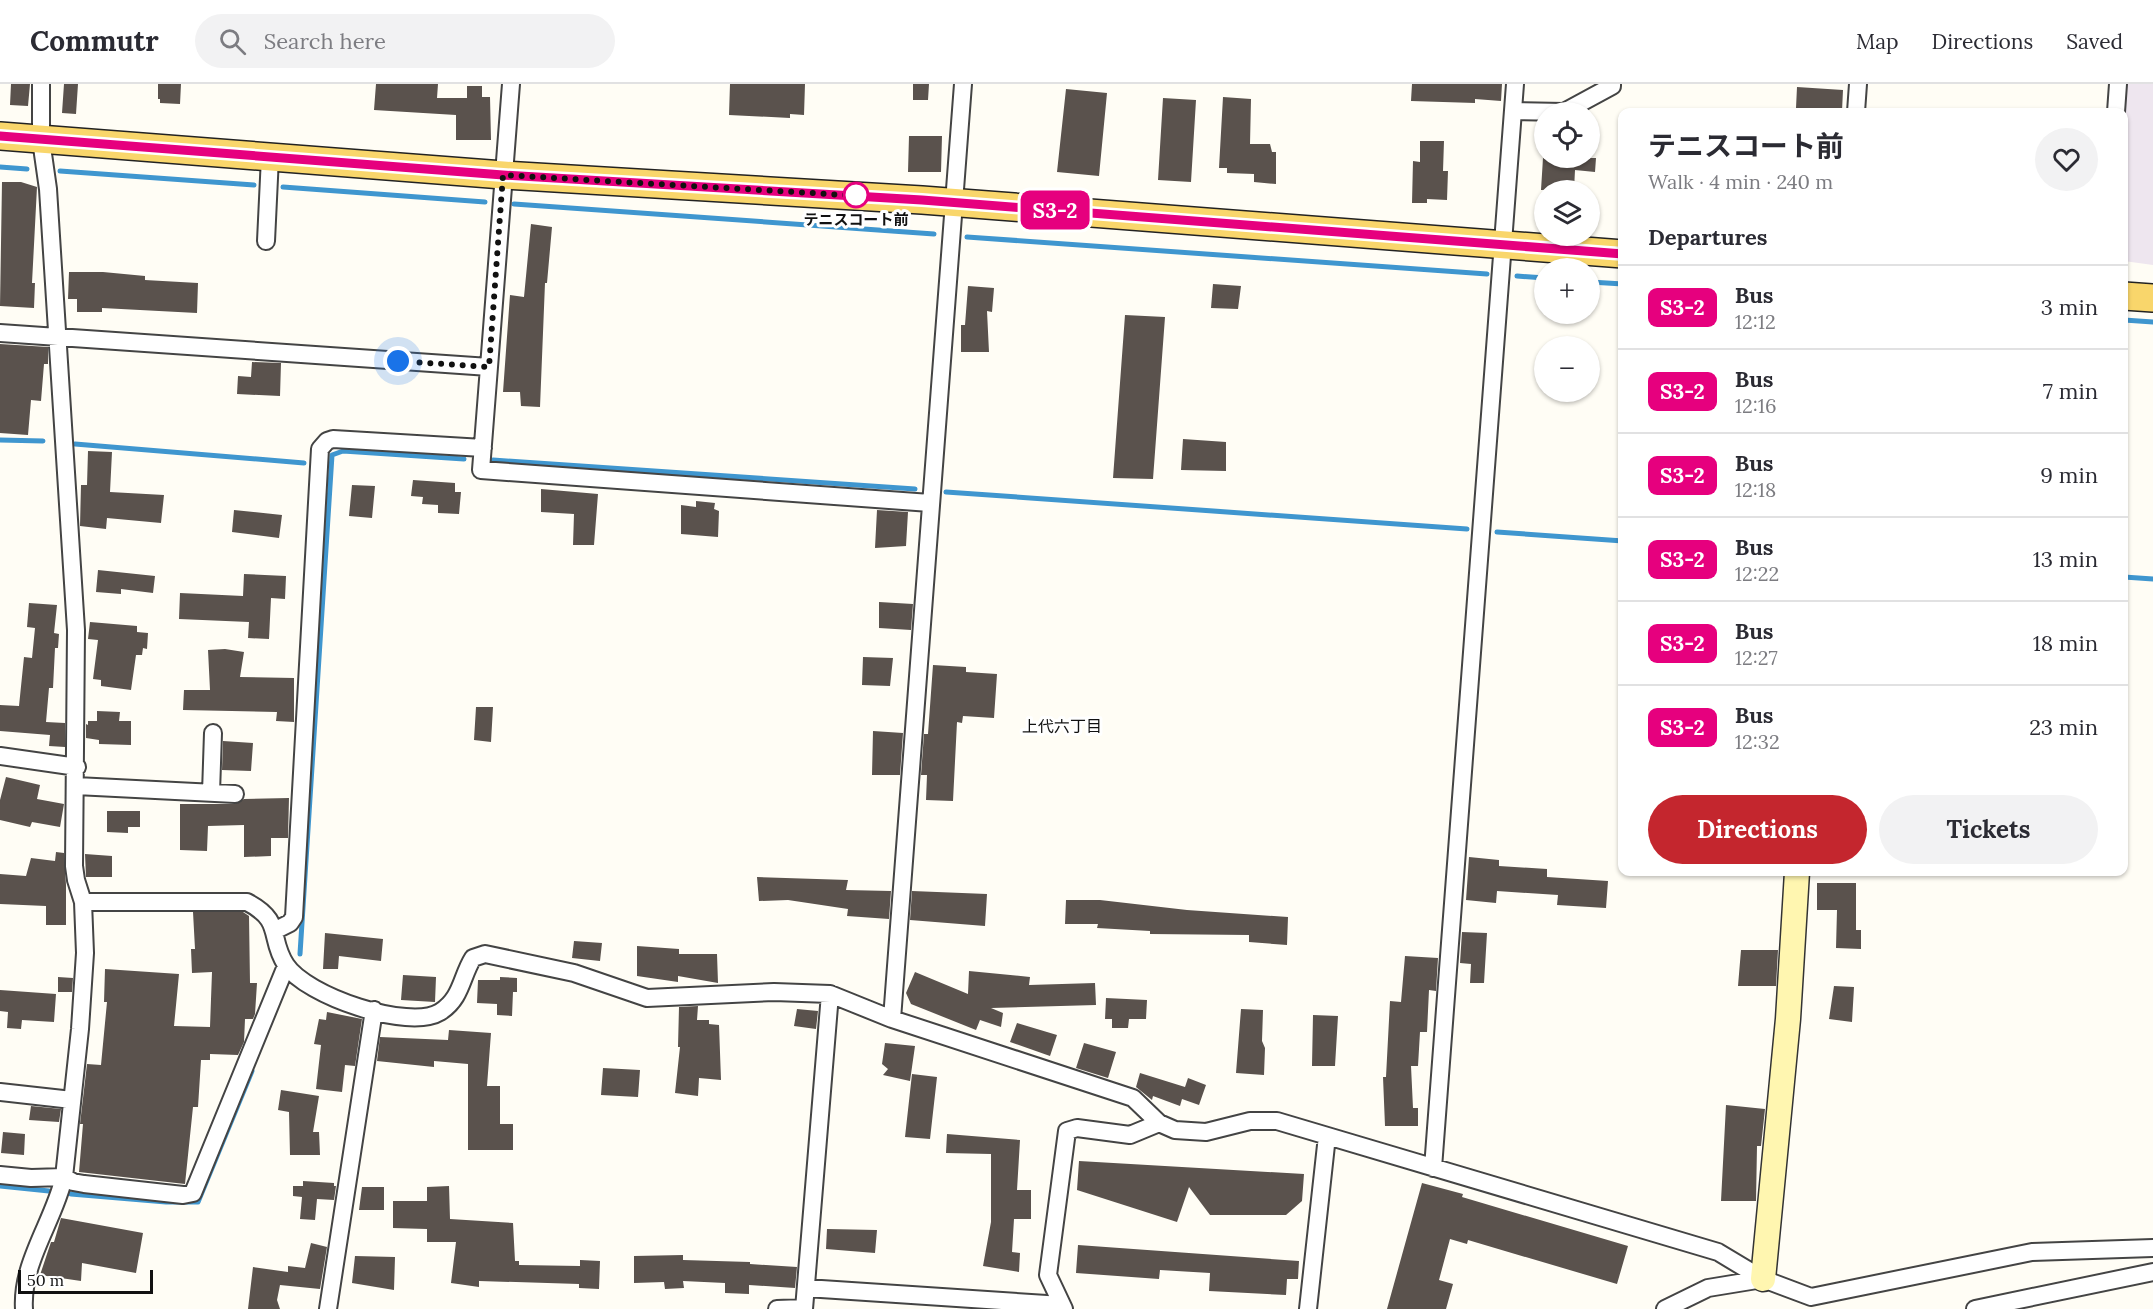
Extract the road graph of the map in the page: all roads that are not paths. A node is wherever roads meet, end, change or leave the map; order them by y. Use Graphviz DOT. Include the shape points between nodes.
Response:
graph roads {
  1 [pos="41,84"];
  2 [pos="511,84"];
  3 [pos="963,84"];
  4 [pos="1515,84"];
  5 [pos="1612,84"];
  6 [pos="1858,84"];
  7 [pos="2118,84"];
  8 [pos="1582,102"];
  9 [pos="1856,108"];
  10 [pos="2116,108"];
  11 [pos="1513,111"];
  12 [pos="1534,111"];
  13 [pos="0,136"];
  14 [pos="41,140"];
  15 [pos="270,157"];
  16 [pos="503,175"];
  17 [pos="953,202"];
  18 [pos="266,241"];
  19 [pos="1504,244"];
  20 [pos="1618,254"];
  21 [pos="2128,296"];
  22 [pos="2153,298"];
  23 [pos="0,333"];
  24 [pos="57,338"];
  25 [pos="489,367"];
  26 [pos="483,447"];
  27 [pos="930,503"];
  28 [pos="213,733"];
  29 [pos="0,756"];
  30 [pos="77,767"];
  31 [pos="76,786"];
  32 [pos="211,793"];
  33 [pos="235,794"];
  34 [pos="1797,876"];
  35 [pos="83,902"];
  36 [pos="274,931"];
  37 [pos="286,966"];
  38 [pos="830,994"];
  39 [pos="374,1010"];
  40 [pos="892,1019"];
  41 [pos="0,1092"];
  42 [pos="72,1100"];
  43 [pos="1159,1123"];
  44 [pos="1327,1136"];
  45 [pos="1433,1168"];
  46 [pos="0,1175"];
  47 [pos="64,1177"];
  48 [pos="2153,1248"];
  49 [pos="2153,1272"];
  50 [pos="1763,1279"];
  51 [pos="806,1288"];
  52 [pos="1063,1307"];
  53 [pos="24,1309"];
  54 [pos="328,1309"];
  55 [pos="777,1309"];
  56 [pos="804,1309"];
  57 [pos="1308,1309"];
  58 [pos="1665,1309"];
  59 [pos="1975,1309"];
  1 -- 14 [label="street"];
  2 -- 16 [label="street"];
  3 -- 17 [label="street"];
  4 -- 11 [label="street"];
  5 -- 8 [label="street"];
  6 -- 9 [label="street"];
  7 -- 10 [label="street"];
  11 -- 12 [label="street"];
  11 -- 19 [label="street"];
  13 -- 14 [label="main road"];
  14 -- 15 [label="main road"];
  14 -- 24 [label="street" via="48,189"];
  15 -- 16 [label="main road"];
  15 -- 18 [label="street"];
  16 -- 17 [label="main road"];
  16 -- 25 [label="street"];
  17 -- 19 [label="main road"];
  17 -- 27 [label="street"];
  19 -- 20 [label="main road"];
  19 -- 45 [label="street"];
  21 -- 22 [label="main road"];
  23 -- 24 [label="street"];
  24 -- 25 [label="street"];
  24 -- 30 [label="street" via="76,630"];
  25 -- 26 [label="street"];
  26 -- 27 [label="street" via="481,470"];
  26 -- 36 [label="street" via="333,439 320,449 294,916 290,923"];
  27 -- 40 [label="street"];
  28 -- 32 [label="street"];
  29 -- 30 [label="street"];
  30 -- 31 [label="street"];
  31 -- 32 [label="street"];
  31 -- 35 [label="street" via="75,873"];
  32 -- 33 [label="street"];
  34 -- 50 [label="street" via="1788,1019"];
  35 -- 36 [label="street" via="241,900 262,910"];
  35 -- 42 [label="street" via="83,991"];
  36 -- 37 [label="street"];
  37 -- 39 [label="street" via="322,994"];
  37 -- 47 [label="street" via="193,1193 84,1184"];
  38 -- 39 [label="street" via="774,992 647,998 574,973 484,954 473,958 458,995 438,1013 421,1018"];
  38 -- 40 [label="street"];
  38 -- 51 [label="street"];
  39 -- 54 [label="street"];
  40 -- 43 [label="street" via="1133,1098"];
  41 -- 42 [label="street"];
  42 -- 47 [label="street"];
  43 -- 44 [label="street" via="1175,1130 1206,1132 1250,1121 1277,1121"];
  43 -- 52 [label="street" via="1130,1135 1077,1128 1067,1131 1048,1275"];
  44 -- 45 [label="street"];
  44 -- 57 [label="street"];
  45 -- 50 [label="street" via="1718,1252"];
  46 -- 47 [label="street"];
  47 -- 53 [label="street" via="25,1278"];
  48 -- 50 [label="street" via="2032,1252 1810,1297"];
  49 -- 59 [label="street"];
  50 -- 58 [label="street" via="1708,1288"];
  51 -- 52 [label="street"];
  51 -- 56 [label="street"];
  55 -- 56 [label="street"];
}
